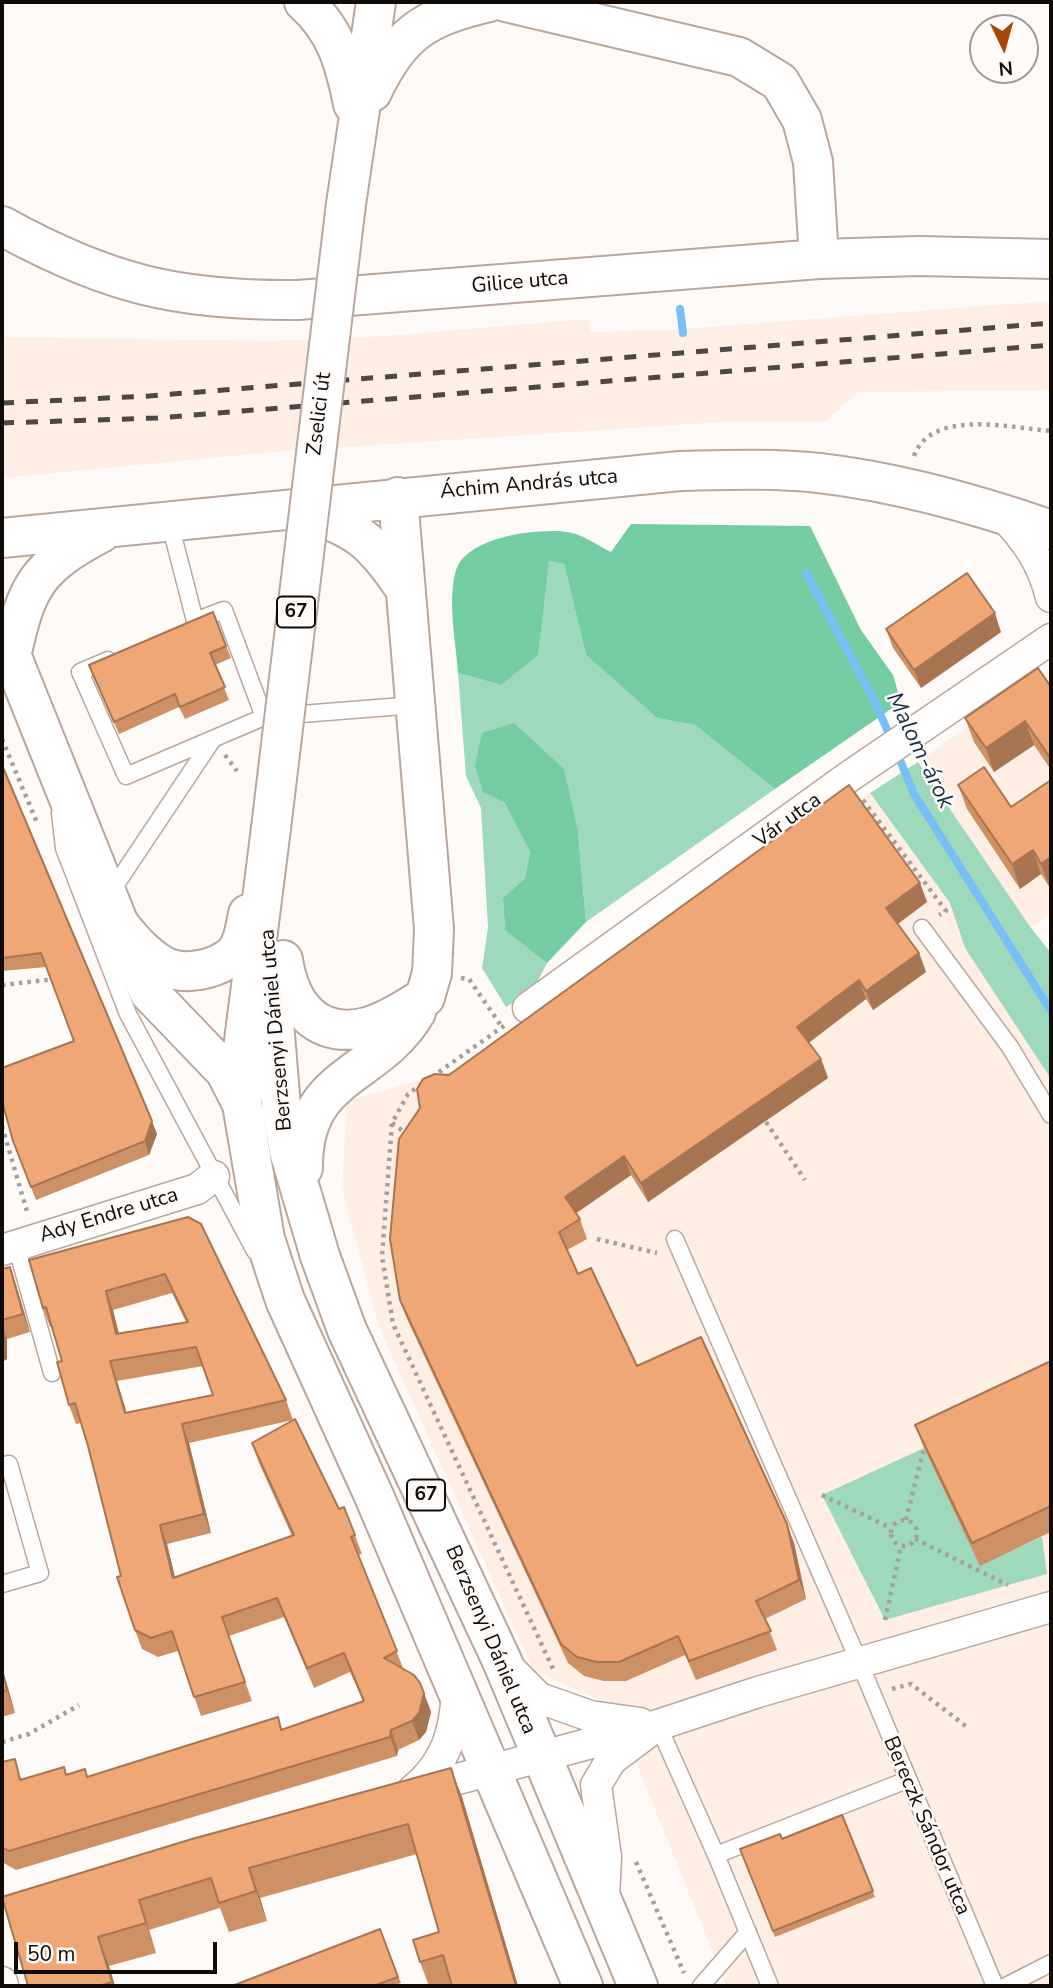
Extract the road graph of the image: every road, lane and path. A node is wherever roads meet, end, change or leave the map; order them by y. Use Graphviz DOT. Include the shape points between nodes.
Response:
graph roads {
  1 [pos="304,2"];
  2 [pos="376,2"];
  3 [pos="489,2"];
  4 [pos="506,2"];
  5 [pos="357,126"];
  6 [pos="2,226"];
  7 [pos="819,259"];
  8 [pos="1051,259"];
  9 [pos="1051,430"];
  10 [pos="903,486"];
  11 [pos="398,497"];
  12 [pos="296,508"];
  13 [pos="1000,512"];
  14 [pos="169,520"];
  15 [pos="116,526"];
  16 [pos="1051,530"];
  17 [pos="2,538"];
  18 [pos="405,589"];
  19 [pos="1051,597"];
  20 [pos="1051,639"];
  21 [pos="5,646"];
  22 [pos="119,655"];
  23 [pos="415,705"];
  24 [pos="264,717"];
  25 [pos="213,739"];
  26 [pos="55,762"];
  27 [pos="847,778"];
  28 [pos="267,859"];
  29 [pos="113,910"];
  30 [pos="922,929"];
  31 [pos="65,978"];
  32 [pos="2,985"];
  33 [pos="425,996"];
  34 [pos="528,1008"];
  35 [pos="242,1104"];
  36 [pos="1051,1115"];
  37 [pos="765,1122"];
  38 [pos="392,1124"];
  39 [pos="2,1126"];
  40 [pos="417,1140"];
  41 [pos="214,1176"];
  42 [pos="805,1180"];
  43 [pos="303,1202"];
  44 [pos="597,1239"];
  45 [pos="676,1239"];
  46 [pos="18,1245"];
  47 [pos="682,1258"];
  48 [pos="285,1300"];
  49 [pos="52,1373"];
  50 [pos="924,1448"];
  51 [pos="2,1466"];
  52 [pos="822,1495"];
  53 [pos="906,1520"];
  54 [pos="891,1528"];
  55 [pos="915,1539"];
  56 [pos="901,1546"];
  57 [pos="2,1584"];
  58 [pos="1008,1585"];
  59 [pos="1051,1607"];
  60 [pos="885,1620"];
  61 [pos="502,1661"];
  62 [pos="860,1664"];
  63 [pos="458,1689"];
  64 [pos="873,1695"];
  65 [pos="557,1704"];
  66 [pos="79,1705"];
  67 [pos="658,1725"];
  68 [pos="967,1727"];
  69 [pos="2,1742"];
  70 [pos="540,1756"];
  71 [pos="491,1770"];
  72 [pos="906,1780"];
  73 [pos="632,1854"];
  74 [pos="716,1855"];
  75 [pos="604,1901"];
  76 [pos="748,1932"];
  77 [pos="1051,1964"];
  78 [pos="685,1974"];
  79 [pos="583,1986"];
  80 [pos="638,1986"];
  81 [pos="701,1986"];
  82 [pos="770,1986"];
  83 [pos="995,1986"];
  84 [pos="1006,1986"];
  1 -- 5 [label="main road" via="331,33 345,60"];
  2 -- 5 [label="main road, Zselici út / 67"];
  3 -- 5 [label="main road" via="428,20 407,36 387,60"];
  4 -- 7 [label="main road" via="739,57 780,82 802,120 813,162"];
  5 -- 28 [label="main road, Zselici út / 67, bridge"];
  6 -- 7 [label="main road, Gilice utca" via="78,265 125,281 232,301 298,300"];
  7 -- 8 [label="main road, Gilice utca"];
  9 -- 10 [label="path" via="948,426 930,434 917,448"];
  10 -- 11 [label="main road, Áchim András utca" via="819,473 751,469 680,471"];
  10 -- 13 [label="main road, Áchim András utca"];
  11 -- 12 [label="main road, Áchim András utca"];
  11 -- 18 [label="main road"];
  12 -- 14 [label="main road, Áchim András utca"];
  12 -- 18 [label="main road" via="361,535 383,555"];
  13 -- 16 [label="main road, Áchim András utca"];
  13 -- 19 [label="street" via="1029,542 1045,572"];
  14 -- 15 [label="main road, Áchim András utca"];
  14 -- 24 [label="lane" via="189,624 224,610"];
  15 -- 17 [label="main road, Áchim András utca"];
  15 -- 21 [label="main road" via="64,552 38,580"];
  18 -- 23 [label="main road"];
  20 -- 27 [label="street, Vár utca"];
  21 -- 26 [label="main road"];
  22 -- 25 [label="lane" via="80,672 126,776"];
  23 -- 24 [label="lane"];
  23 -- 33 [label="main road" via="434,929 432,973"];
  24 -- 25 [label="lane"];
  25 -- 29 [label="lane"];
  26 -- 29 [label="main road"];
  26 -- 41 [label="lane" via="64,848 87,910 128,1014"];
  27 -- 30 [label="path" via="946,911"];
  27 -- 34 [label="street, Vár utca"];
  28 -- 29 [label="main road" via="252,888 244,938 234,954 198,970 165,967 137,946"];
  28 -- 33 [label="main road" via="279,890 287,984 298,1006 332,1028 352,1030 395,1015"];
  28 -- 35 [label="main road, Berzsenyi Dániel utca / 67" via="243,1049"];
  28 -- 43 [label="main road, Berzsenyi Dániel utca / 67" via="281,1107"];
  29 -- 35 [label="main road" via="149,992 225,1071"];
  30 -- 36 [label="lane" via="1010,1047"];
  31 -- 32 [label="path"];
  33 -- 43 [label="main road" via="397,1036 344,1079 310,1117 303,1143"];
  34 -- 38 [label="path" via="408,1094"];
  35 -- 48 [label="main road, Berzsenyi Dániel utca / 67" via="265,1239"];
  37 -- 42 [label="path"];
  38 -- 40 [label="path"];
  38 -- 65 [label="path" via="382,1256 393,1324 563,1690"];
  39 -- 46 [label="path"];
  41 -- 46 [label="street, Ady Endre utca" via="197,1189"];
  41 -- 48 [label="lane"];
  43 -- 61 [label="main road, Berzsenyi Dániel utca / 67" via="347,1330"];
  44 -- 47 [label="path"];
  45 -- 47 [label="lane, Bereczk Sándor utca"];
  46 -- 49 [label="lane"];
  47 -- 62 [label="lane, Bereczk Sándor utca"];
  48 -- 63 [label="main road, Berzsenyi Dániel utca / 67"];
  50 -- 53 [label="path"];
  51 -- 57 [label="lane" via="9,1464 40,1573"];
  52 -- 54 [label="path"];
  53 -- 54 [label="path"];
  53 -- 55 [label="path" via="916,1527"];
  54 -- 56 [label="path" via="892,1539"];
  55 -- 56 [label="path"];
  55 -- 58 [label="path"];
  56 -- 60 [label="path"];
  59 -- 62 [label="street"];
  61 -- 65 [label="street" via="539,1698"];
  61 -- 70 [label="main road, Berzsenyi Dániel utca / 67"];
  62 -- 64 [label="lane, Bereczk Sándor utca"];
  62 -- 67 [label="street"];
  63 -- 71 [label="main road, Berzsenyi Dániel utca / 67"];
  63 -- 71 [label="street" via="451,1740 436,1768 399,1794"];
  64 -- 68 [label="path" via="911,1684"];
  64 -- 72 [label="lane, Bereczk Sándor utca"];
  65 -- 67 [label="street" via="590,1716"];
  66 -- 69 [label="path" via="29,1734"];
  67 -- 70 [label="street"];
  67 -- 74 [label="lane"];
  67 -- 75 [label="street" via="611,1760 596,1785 606,1857"];
  70 -- 71 [label="street"];
  70 -- 75 [label="main road, Berzsenyi Dániel utca / 67"];
  71 -- 79 [label="main road, Berzsenyi Dániel utca / 67"];
  72 -- 74 [label="lane"];
  72 -- 83 [label="lane, Bereczk Sándor utca"];
  73 -- 78 [label="path"];
  74 -- 76 [label="lane"];
  75 -- 80 [label="main road, Berzsenyi Dániel utca / 67"];
  76 -- 81 [label="lane"];
  76 -- 82 [label="lane"];
  77 -- 84 [label="lane"];
}
